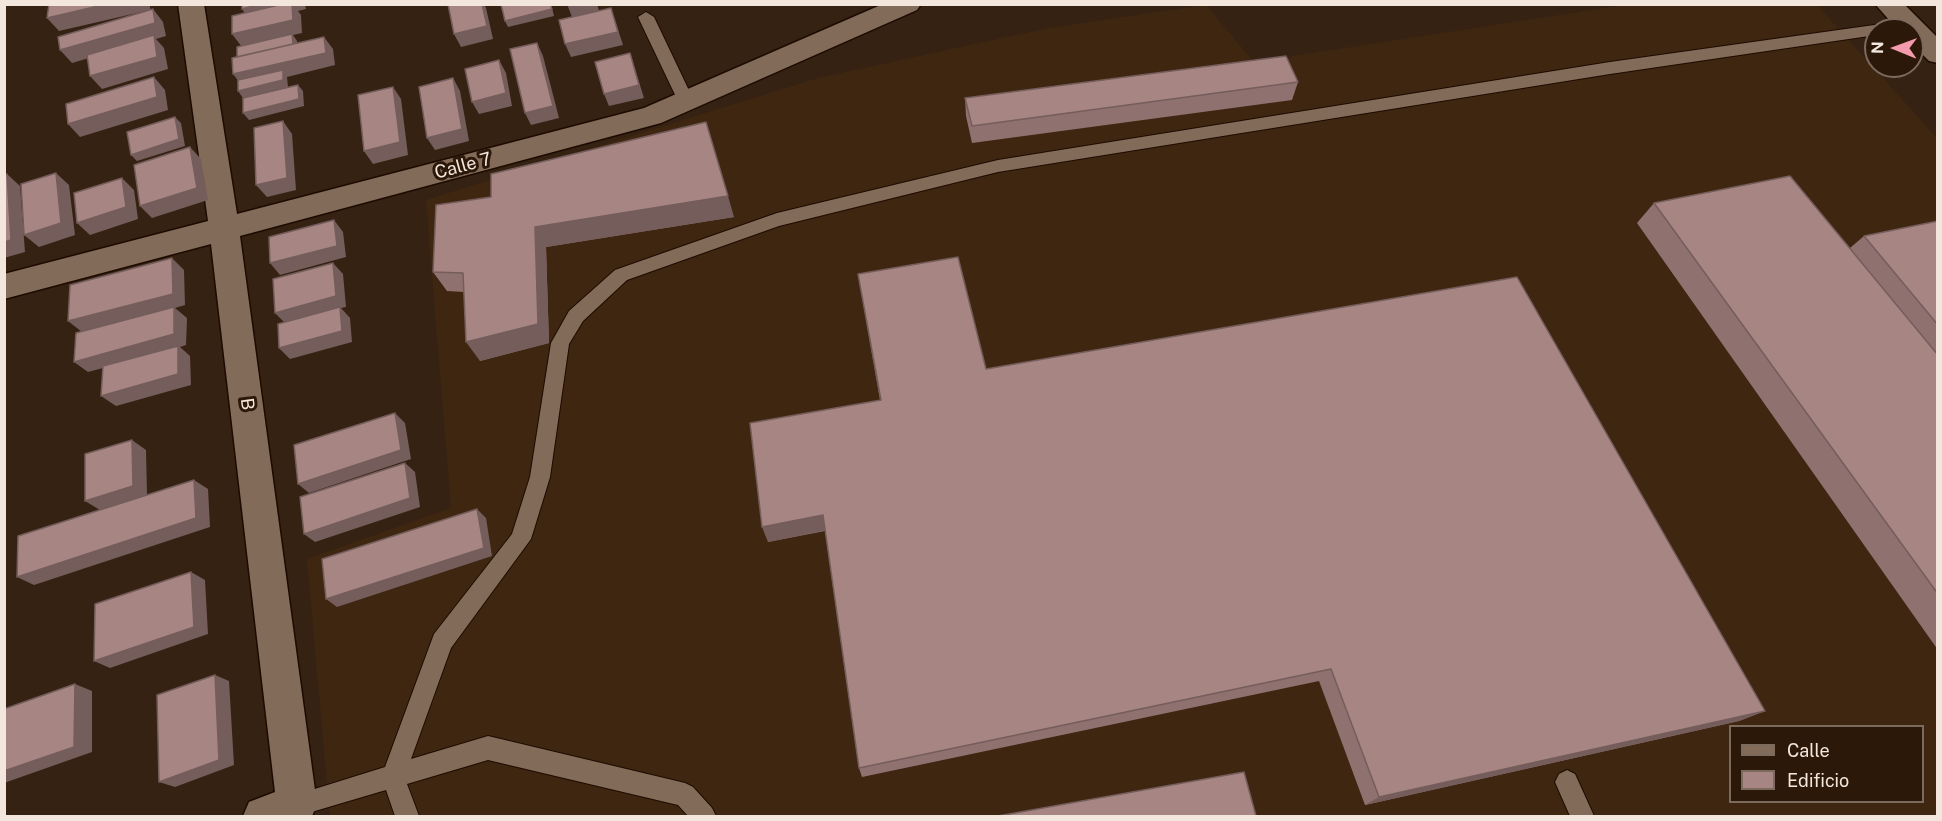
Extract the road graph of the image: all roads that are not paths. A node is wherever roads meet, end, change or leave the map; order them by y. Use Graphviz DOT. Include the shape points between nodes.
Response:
graph roads {
  1 [pos="191,4"];
  2 [pos="908,4"];
  3 [pos="1888,4"];
  4 [pos="646,17"];
  5 [pos="1903,18"];
  6 [pos="1864,32"];
  7 [pos="1924,40"];
  8 [pos="1938,54"];
  9 [pos="686,101"];
  10 [pos="224,229"];
  11 [pos="4,287"];
  12 [pos="393,777"];
  13 [pos="1567,782"];
  14 [pos="280,811"];
  15 [pos="407,816"];
  16 [pos="704,816"];
  17 [pos="1582,816"];
  1 -- 10 [label="street, B"];
  2 -- 9 [label="street, Calle 7"];
  3 -- 5 [label="street"];
  4 -- 9 [label="lane"];
  6 -- 12 [label="lane" via="998,166 777,220 621,275 576,316 560,343 540,477 521,539 442,642"];
  7 -- 8 [label="street"];
  9 -- 10 [label="street, Calle 7" via="651,117"];
  10 -- 11 [label="street, Calle 7"];
  10 -- 14 [label="street, B"];
  12 -- 14 [label="lane"];
  12 -- 15 [label="lane"];
  12 -- 16 [label="lane" via="488,748 685,795"];
  13 -- 17 [label="lane"];
}
